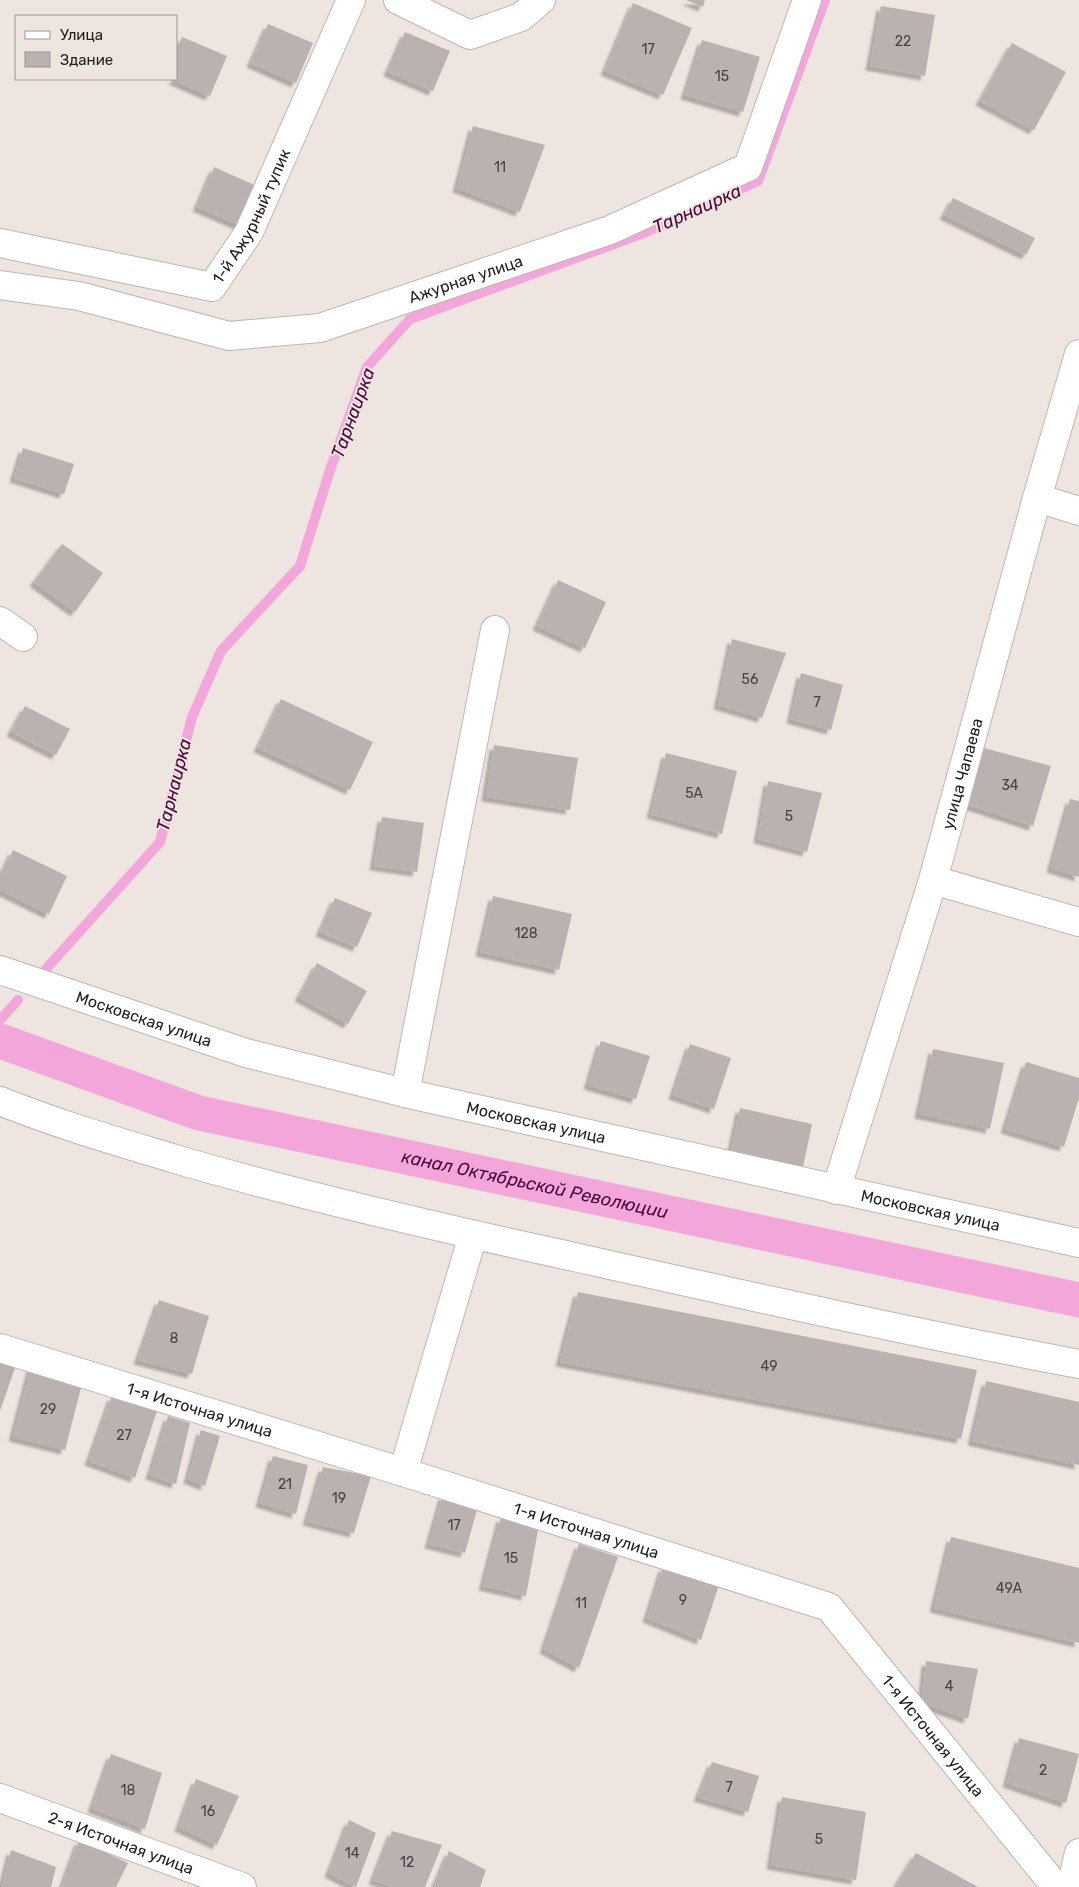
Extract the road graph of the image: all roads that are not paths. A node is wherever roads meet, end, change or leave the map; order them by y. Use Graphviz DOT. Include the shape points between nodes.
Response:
graph roads {
  1 [pos="351,0"];
  2 [pos="398,0"];
  3 [pos="542,0"];
  4 [pos="808,0"];
  5 [pos="0,243"];
  6 [pos="0,285"];
  7 [pos="1079,354"];
  8 [pos="1037,498"];
  9 [pos="1079,511"];
  10 [pos="0,621"];
  11 [pos="494,630"];
  12 [pos="23,637"];
  13 [pos="933,880"];
  14 [pos="1079,922"];
  15 [pos="0,970"];
  16 [pos="405,1093"];
  17 [pos="0,1101"];
  18 [pos="836,1190"];
  19 [pos="473,1235"];
  20 [pos="1079,1243"];
  21 [pos="0,1348"];
  22 [pos="1079,1364"];
  23 [pos="403,1472"];
  24 [pos="0,1798"];
  25 [pos="1079,1853"];
  26 [pos="242,1887"];
  27 [pos="1056,1887"];
  28 [pos="1071,1887"];
  1 -- 5 [label="street, 1-й Ажурный тупик" via="250,232 212,287"];
  2 -- 3 [label="street" via="470,35 521,17"];
  4 -- 6 [label="street, Ажурная улица" via="748,167 610,230 320,328 229,336 79,296"];
  7 -- 8 [label="street, улица Чапаева"];
  8 -- 9 [label="street"];
  8 -- 13 [label="street, улица Чапаева"];
  10 -- 12 [label="street"];
  11 -- 16 [label="street"];
  13 -- 14 [label="street"];
  13 -- 18 [label="street, улица Чапаева"];
  15 -- 16 [label="street, Московская улица" via="246,1053"];
  16 -- 18 [label="street, Московская улица"];
  17 -- 19 [label="street" via="246,1180"];
  18 -- 20 [label="street, Московская улица"];
  19 -- 22 [label="street" via="944,1339"];
  19 -- 23 [label="street"];
  21 -- 23 [label="street, 1-я Источная улица"];
  23 -- 27 [label="street, 1-я Источная улица" via="829,1607"];
  24 -- 26 [label="street, 2-я Источная улица"];
  25 -- 28 [label="street"];
}
